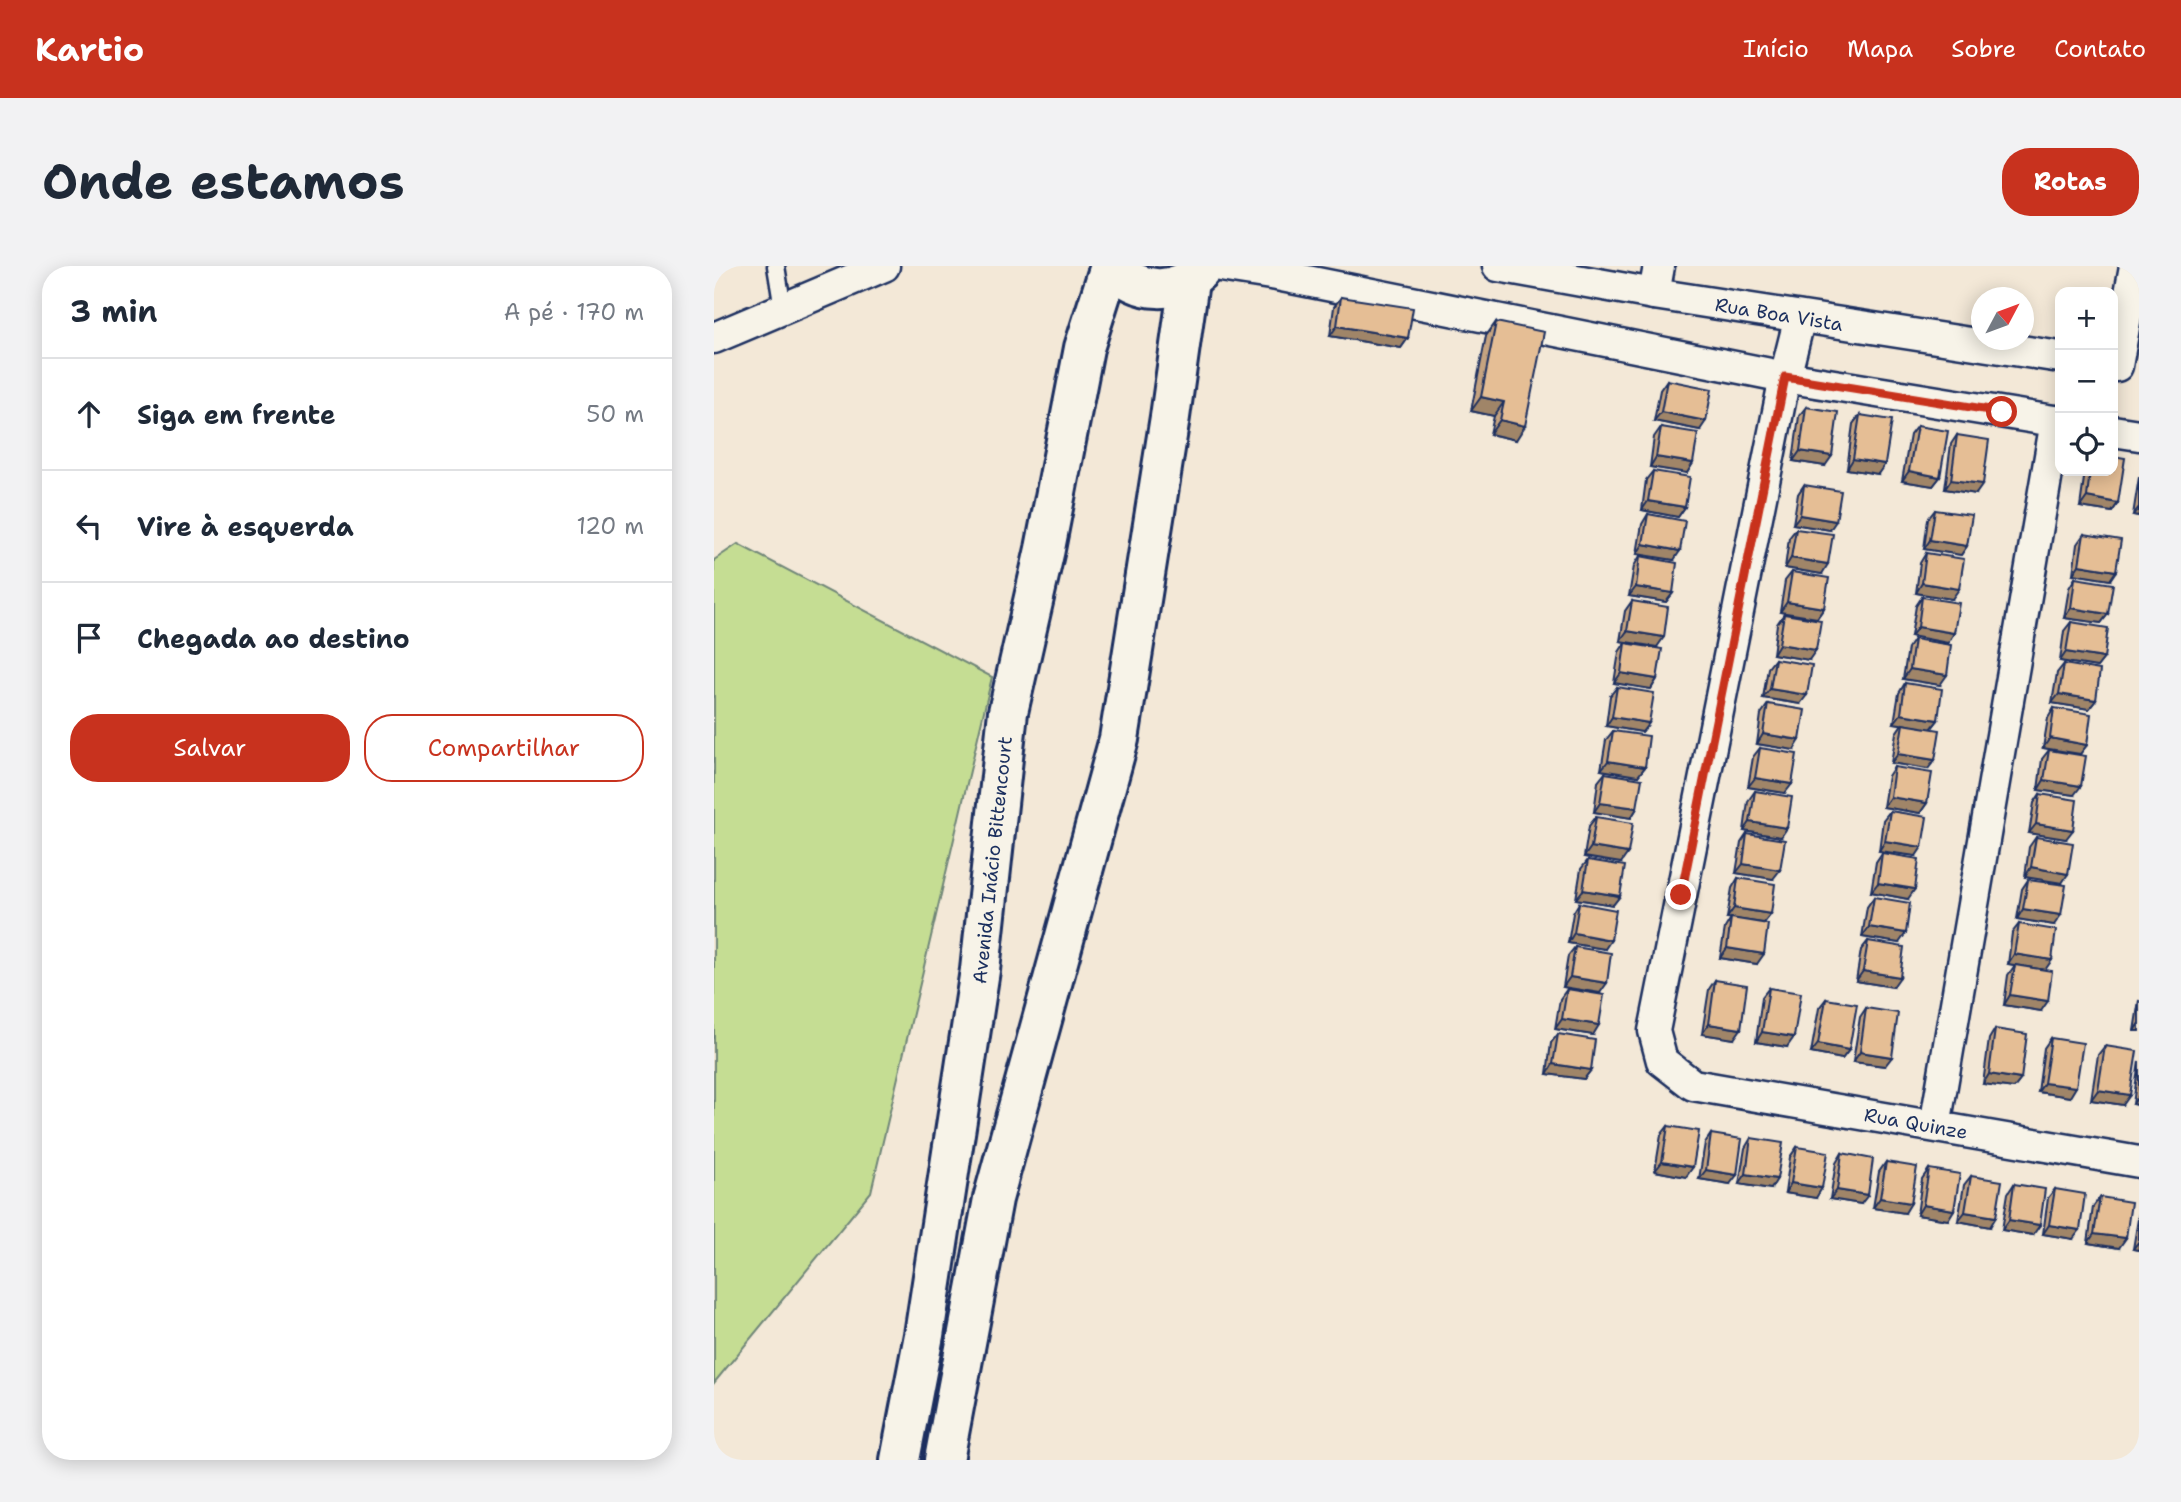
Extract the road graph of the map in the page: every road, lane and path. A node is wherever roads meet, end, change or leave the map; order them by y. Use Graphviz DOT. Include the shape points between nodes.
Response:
graph roads {
  1 [pos="776,266"];
  2 [pos="884,266"];
  3 [pos="1111,266"];
  4 [pos="1498,266"];
  5 [pos="2135,266"];
  6 [pos="1204,271"];
  7 [pos="1656,280"];
  8 [pos="783,309"];
  9 [pos="1800,317"];
  10 [pos="714,338"];
  11 [pos="2055,356"];
  12 [pos="2123,367"];
  13 [pos="1785,377"];
  14 [pos="2055,422"];
  15 [pos="2118,431"];
  16 [pos="2139,435"];
  17 [pos="2055,439"];
  18 [pos="1935,1126"];
  19 [pos="2139,1162"];
  20 [pos="900,1460"];
  21 [pos="944,1460"];
  1 -- 8 [label="lane"];
  2 -- 8 [label="street"];
  3 -- 6 [label="street" via="1128,280 1151,289 1167,289"];
  3 -- 20 [label="street, Avenida Inácio Bittencourt" via="1084,348 1008,712 981,970"];
  4 -- 7 [label="street, Rua Boa Vista"];
  5 -- 12 [label="street"];
  6 -- 13 [label="street" via="1277,275"];
  6 -- 21 [label="street" via="1170,417 1119,739 993,1199"];
  7 -- 9 [label="street, Rua Boa Vista"];
  8 -- 10 [label="street"];
  9 -- 11 [label="street, Rua Boa Vista"];
  9 -- 13 [label="street"];
  13 -- 14 [label="street"];
  13 -- 18 [label="street, Rua Quinze" via="1654,1031 1662,1061 1693,1084"];
  15 -- 16 [label="street"];
  17 -- 18 [label="street"];
  18 -- 19 [label="street, Rua Quinze"];
}
